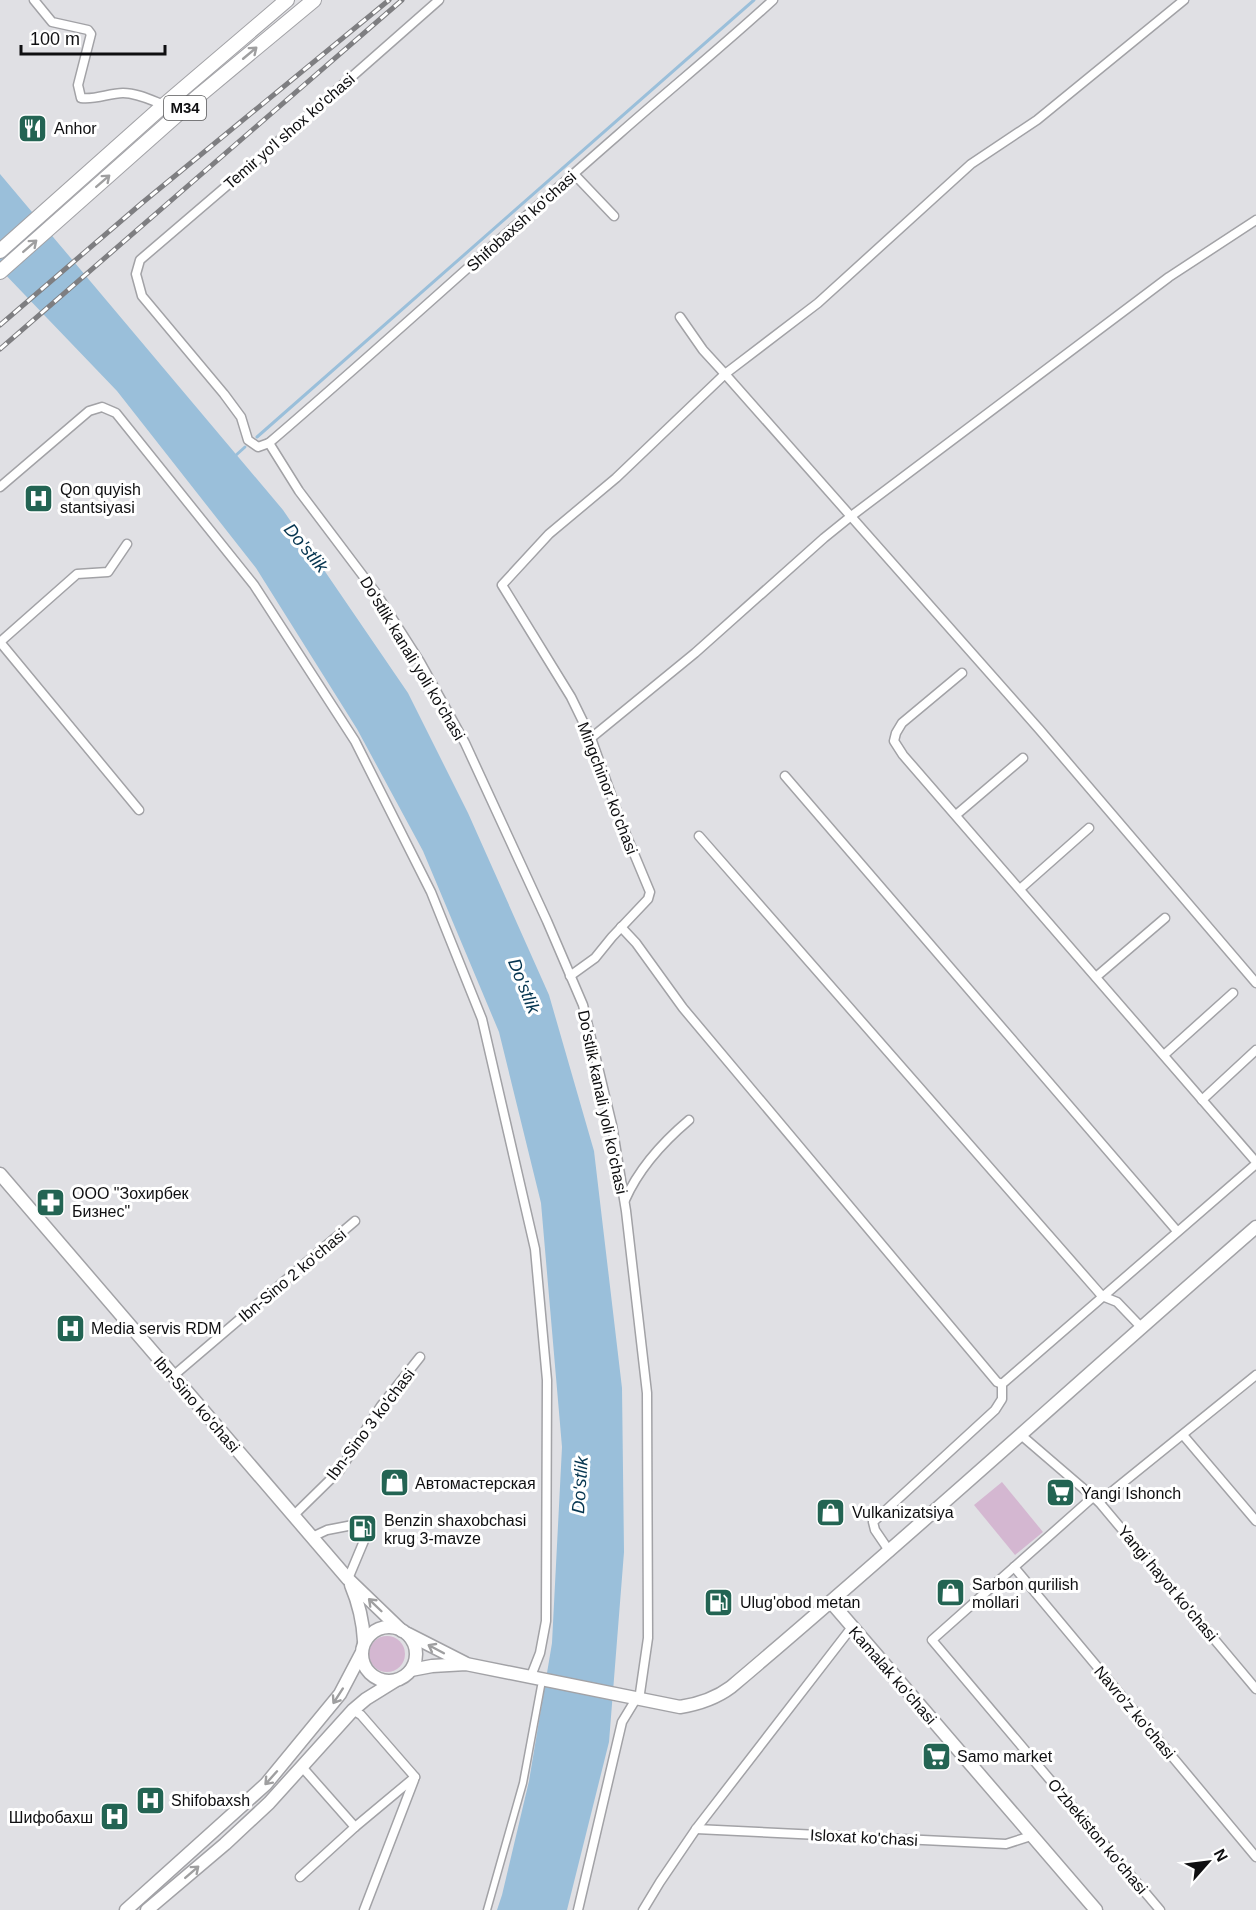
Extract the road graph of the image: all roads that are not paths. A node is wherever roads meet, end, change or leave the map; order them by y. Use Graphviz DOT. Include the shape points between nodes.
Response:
graph roads {
  1 [pos="34,0"];
  2 [pos="287,0"];
  3 [pos="314,0"];
  4 [pos="438,0"];
  5 [pos="773,0"];
  6 [pos="1184,0"];
  7 [pos="164,105"];
  8 [pos="574,174"];
  9 [pos="614,216"];
  10 [pos="1256,220"];
  11 [pos="0,251"];
  12 [pos="0,272"];
  13 [pos="680,317"];
  14 [pos="725,374"];
  15 [pos="269,443"];
  16 [pos="0,487"];
  17 [pos="850,517"];
  18 [pos="127,544"];
  19 [pos="0,642"];
  20 [pos="962,674"];
  21 [pos="591,738"];
  22 [pos="1023,758"];
  23 [pos="785,776"];
  24 [pos="139,810"];
  25 [pos="956,815"];
  26 [pos="1089,828"];
  27 [pos="699,836"];
  28 [pos="1020,889"];
  29 [pos="1165,918"];
  30 [pos="621,927"];
  31 [pos="570,976"];
  32 [pos="1096,977"];
  33 [pos="1256,983"];
  34 [pos="1233,993"];
  35 [pos="1256,1050"];
  36 [pos="1164,1055"];
  37 [pos="1202,1100"];
  38 [pos="689,1120"];
  39 [pos="1256,1163"];
  40 [pos="0,1174"];
  41 [pos="624,1200"];
  42 [pos="356,1221"];
  43 [pos="1256,1227"];
  44 [pos="1177,1231"];
  45 [pos="1102,1296"];
  46 [pos="1141,1327"];
  47 [pos="420,1357"];
  48 [pos="1256,1375"];
  49 [pos="173,1376"];
  50 [pos="1002,1384"];
  51 [pos="1022,1435"];
  52 [pos="1184,1435"];
  53 [pos="1096,1500"];
  54 [pos="293,1516"];
  55 [pos="1256,1521"];
  56 [pos="358,1524"];
  57 [pos="366,1536"];
  58 [pos="312,1538"];
  59 [pos="890,1552"];
  60 [pos="1014,1568"];
  61 [pos="348,1579"];
  62 [pos="831,1602"];
  63 [pos="852,1627"];
  64 [pos="404,1632"];
  65 [pos="364,1641"];
  66 [pos="361,1654"];
  67 [pos="466,1664"];
  68 [pos="411,1670"];
  69 [pos="536,1680"];
  70 [pos="395,1681"];
  71 [pos="1256,1689"];
  72 [pos="633,1699"];
  73 [pos="353,1710"];
  74 [pos="302,1767"];
  75 [pos="415,1777"];
  76 [pos="355,1827"];
  77 [pos="696,1829"];
  78 [pos="1031,1836"];
  79 [pos="1256,1857"];
  80 [pos="300,1877"];
  81 [pos="126,1910"];
  82 [pos="147,1910"];
  83 [pos="364,1910"];
  84 [pos="487,1910"];
  85 [pos="578,1910"];
  86 [pos="643,1910"];
  87 [pos="1096,1910"];
  88 [pos="1160,1910"];
  1 -- 7 [label="street" via="52,22 92,34 78,85 81,98 123,93"];
  2 -- 7 [label="highway, M34"];
  12 -- 3 [label="highway, M34, one-way" via="195,99"];
  4 -- 15 [label="street, Temir yo'l shox ko'chasi" via="140,260 136,274 142,296 241,417 248,440 258,447"];
  5 -- 8 [label="street, Shifobaxsh ko'chasi"];
  6 -- 14 [label="street" via="1037,120 971,164 818,303"];
  7 -- 11 [label="highway, M34"];
  8 -- 9 [label="street"];
  8 -- 15 [label="street, Shifobaxsh ko'chasi"];
  10 -- 17 [label="street" via="1169,277"];
  13 -- 14 [label="street"];
  14 -- 17 [label="street"];
  14 -- 21 [label="street, Mingchinor ko'chasi" via="616,478 549,534 502,585 571,697"];
  15 -- 31 [label="street, Do'stlik kanali yoli ko'chasi" via="299,491 376,592 431,682 465,743"];
  16 -- 69 [label="street" via="89,411 102,407 116,413 254,585 355,741 432,892 482,1019 535,1249 547,1380 546,1621"];
  17 -- 21 [label="street"];
  17 -- 33 [label="street" via="1039,729"];
  18 -- 19 [label="street" via="108,572 77,574"];
  19 -- 24 [label="street"];
  20 -- 25 [label="street" via="902,723 894,741"];
  21 -- 30 [label="street, Mingchinor ko'chasi" via="650,892 648,900"];
  22 -- 25 [label="street"];
  23 -- 44 [label="street"];
  25 -- 28 [label="street"];
  26 -- 28 [label="street"];
  27 -- 45 [label="street"];
  28 -- 32 [label="street"];
  29 -- 32 [label="street"];
  30 -- 31 [label="street, Mingchinor ko'chasi" via="595,958"];
  30 -- 50 [label="street" via="683,1008"];
  31 -- 41 [label="street, Do'stlik kanali yoli ko'chasi" via="583,1005 609,1114"];
  32 -- 36 [label="street"];
  34 -- 36 [label="street"];
  35 -- 37 [label="street"];
  36 -- 37 [label="street"];
  37 -- 39 [label="street"];
  38 -- 41 [label="street" via="667,1138 633,1181"];
  39 -- 44 [label="street"];
  40 -- 49 [label="main road, Ibn-Sino ko'chasi"];
  41 -- 72 [label="street, Do'stlik kanali yoli ko'chasi" via="647,1393 648,1638"];
  42 -- 49 [label="street, Ibn-Sino 2 ko'chasi"];
  43 -- 46 [label="main road"];
  44 -- 45 [label="street"];
  45 -- 46 [label="street" via="1117,1302"];
  45 -- 50 [label="street"];
  46 -- 51 [label="main road"];
  47 -- 54 [label="street, Ibn-Sino 3 ko'chasi" via="381,1406 340,1470"];
  48 -- 52 [label="street"];
  49 -- 54 [label="main road, Ibn-Sino ko'chasi"];
  50 -- 59 [label="street" via="1002,1399 995,1410 873,1522"];
  51 -- 53 [label="street, Yangi hayot ko'chasi"];
  51 -- 59 [label="main road"];
  52 -- 53 [label="street"];
  52 -- 55 [label="street"];
  53 -- 60 [label="street"];
  53 -- 71 [label="street, Yangi hayot ko'chasi"];
  54 -- 58 [label="main road, Ibn-Sino ko'chasi"];
  56 -- 58 [label="street" via="327,1530"];
  57 -- 61 [label="street"];
  58 -- 61 [label="main road, Ibn-Sino ko'chasi"];
  59 -- 62 [label="main road"];
  60 -- 79 [label="street, Navro'z ko'chasi"];
  60 -- 88 [label="street, O'zbekiston ko'chasi" via="932,1640"];
  64 -- 61 [label="main road, one-way"];
  61 -- 65 [label="main road" via="359,1605"];
  62 -- 63 [label="main road, Kamalak ko'chasi"];
  62 -- 72 [label="main road" via="714,1698 680,1707"];
  63 -- 77 [label="street"];
  63 -- 78 [label="main road, Kamalak ko'chasi"];
  64 -- 65 [label="main road" via="385,1627"];
  67 -- 64 [label="main road, one-way"];
  64 -- 68 [label="main road" via="416,1651"];
  65 -- 66 [label="main road"];
  66 -- 70 [label="main road" via="363,1664 376,1679"];
  66 -- 81 [label="main road, one-way" via="340,1694 266,1785"];
  67 -- 68 [label="main road"];
  67 -- 69 [label="main road"];
  68 -- 70 [label="main road"];
  69 -- 72 [label="main road"];
  69 -- 84 [label="street" via="523,1783"];
  70 -- 73 [label="main road"];
  72 -- 85 [label="street" via="622,1722"];
  73 -- 74 [label="main road"];
  73 -- 75 [label="street" via="362,1715"];
  74 -- 76 [label="street"];
  82 -- 74 [label="main road, one-way" via="225,1844"];
  75 -- 76 [label="street"];
  75 -- 83 [label="street"];
  76 -- 80 [label="street"];
  77 -- 78 [label="street, Isloxat ko'chasi" via="1006,1844"];
  77 -- 86 [label="street"];
  78 -- 87 [label="main road, Kamalak ko'chasi"];
}
